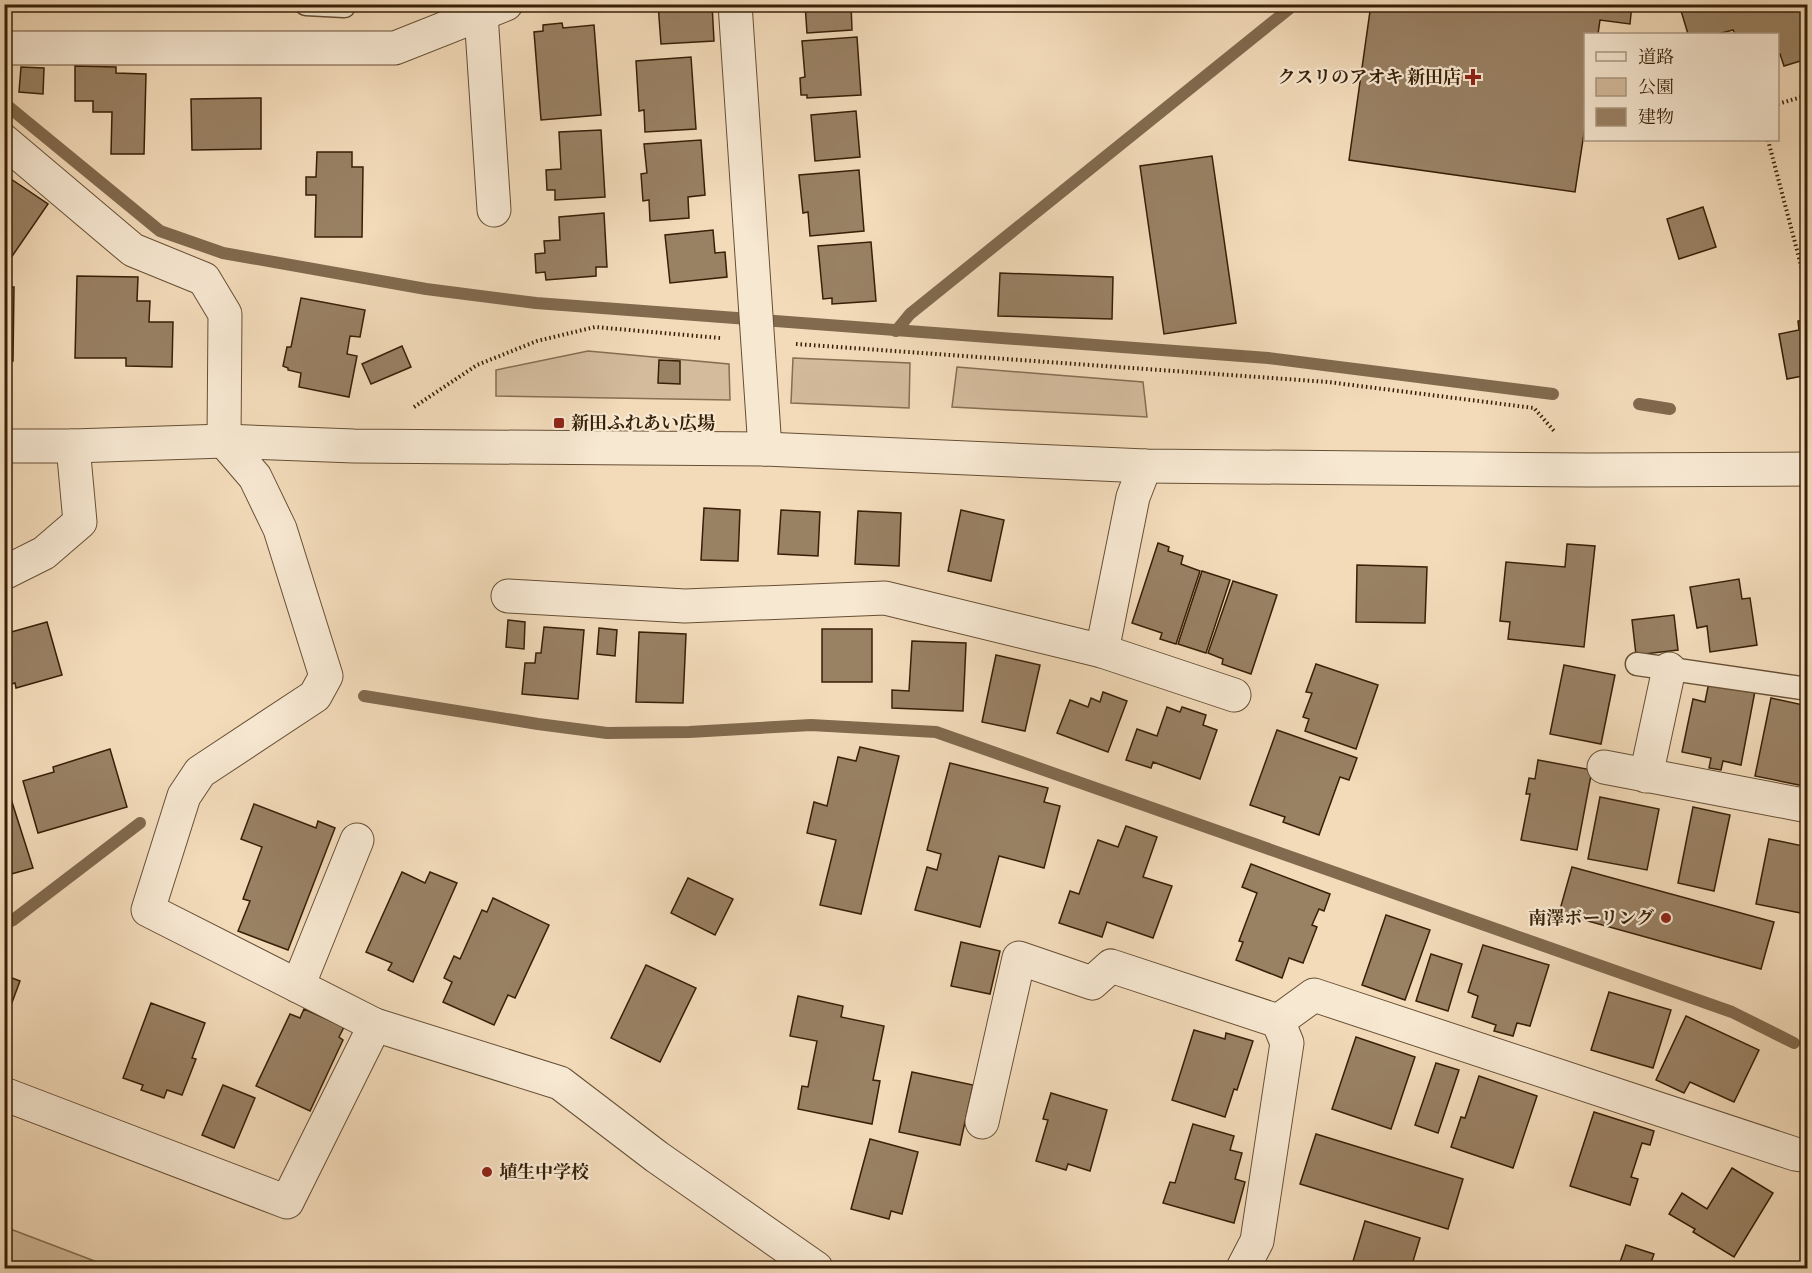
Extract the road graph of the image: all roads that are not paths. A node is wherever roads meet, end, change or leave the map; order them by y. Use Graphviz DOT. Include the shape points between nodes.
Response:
graph roads {
  1 [pos="306,4"];
  2 [pos="345,4"];
  3 [pos="735,4"];
  4 [pos="494,9"];
  5 [pos="4,48"];
  6 [pos="4,141"];
  7 [pos="494,210"];
  8 [pos="224,441"];
  9 [pos="4,446"];
  10 [pos="73,446"];
  11 [pos="765,449"];
  12 [pos="1145,466"];
  13 [pos="1808,469"];
  14 [pos="4,573"];
  15 [pos="508,596"];
  16 [pos="1102,651"];
  17 [pos="1636,664"];
  18 [pos="1669,669"];
  19 [pos="1808,689"];
  20 [pos="1234,695"];
  21 [pos="1604,767"];
  22 [pos="1646,776"];
  23 [pos="1808,806"];
  24 [pos="357,840"];
  25 [pos="298,986"];
  26 [pos="1278,1021"];
  27 [pos="375,1025"];
  28 [pos="4,1094"];
  29 [pos="982,1122"];
  30 [pos="1808,1156"];
  31 [pos="816,1269"];
  32 [pos="1243,1269"];
  1 -- 2 [label="lane"];
  3 -- 11 [label="street"];
  4 -- 5 [label="street" via="395,48"];
  4 -- 7 [label="street"];
  6 -- 8 [label="street" via="133,250 204,279 225,314"];
  8 -- 10 [label="street"];
  8 -- 11 [label="street" via="354,446"];
  8 -- 25 [label="street" via="255,477 280,530 326,676 315,696 200,772 184,796 148,910"];
  9 -- 10 [label="street"];
  10 -- 14 [label="street" via="80,522 44,553"];
  11 -- 12 [label="street"];
  12 -- 13 [label="street"];
  12 -- 16 [label="street" via="1133,497"];
  15 -- 16 [label="street" via="685,606 885,598"];
  16 -- 20 [label="street"];
  17 -- 18 [label="lane"];
  18 -- 19 [label="lane"];
  18 -- 22 [label="street"];
  21 -- 22 [label="street"];
  22 -- 23 [label="street"];
  24 -- 25 [label="street"];
  25 -- 27 [label="street"];
  26 -- 29 [label="street" via="1111,966 1092,983 1019,958"];
  26 -- 30 [label="street" via="1314,995"];
  26 -- 32 [label="street" via="1287,1043 1257,1240"];
  27 -- 28 [label="street" via="287,1202"];
  27 -- 31 [label="street" via="560,1083"];
}
